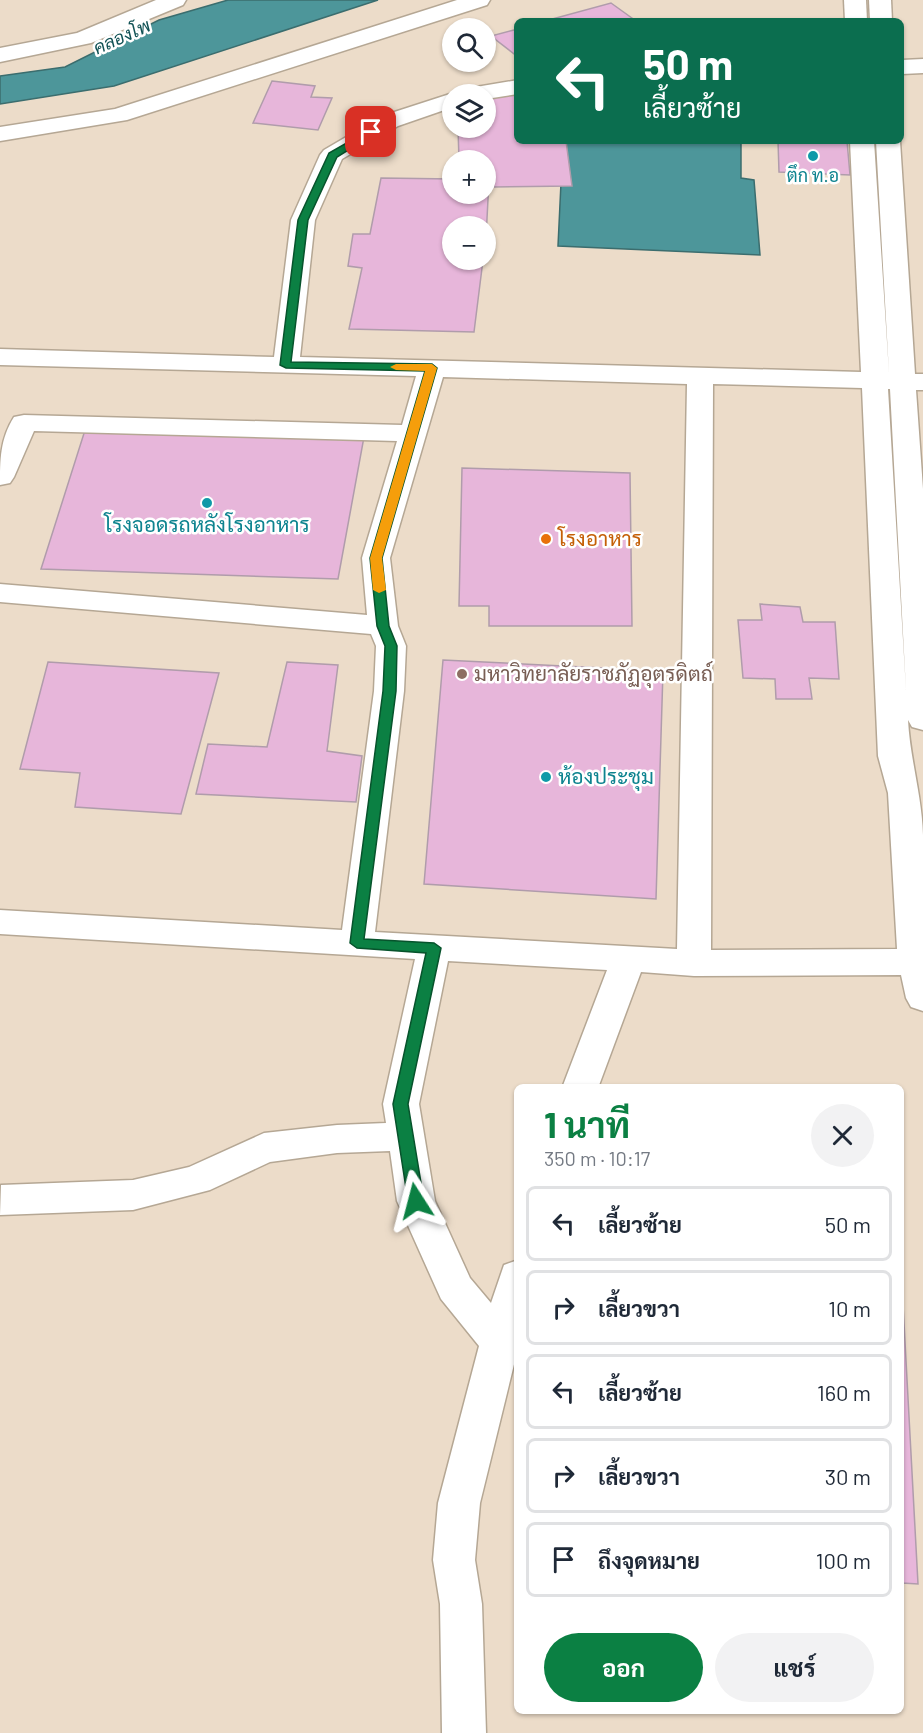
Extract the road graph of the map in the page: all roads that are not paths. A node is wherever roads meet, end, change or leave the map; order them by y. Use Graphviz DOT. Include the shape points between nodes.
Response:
graph roads {
  1 [pos="175,0"];
  2 [pos="479,0"];
  3 [pos="855,0"];
  4 [pos="880,0"];
  5 [pos="856,18"];
  6 [pos="881,18"];
  7 [pos="0,55"];
  8 [pos="923,66"];
  9 [pos="904,67"];
  10 [pos="514,88"];
  11 [pos="496,90"];
  12 [pos="442,104"];
  13 [pos="0,134"];
  14 [pos="862,144"];
  15 [pos="888,144"];
  16 [pos="0,357"];
  17 [pos="286,365"];
  18 [pos="432,368"];
  19 [pos="700,376"];
  20 [pos="873,380"];
  21 [pos="912,381"];
  22 [pos="413,433"];
  23 [pos="0,477"];
  24 [pos="0,593"];
  25 [pos="383,626"];
  26 [pos="923,720"];
  27 [pos="916,806"];
  28 [pos="0,922"];
  29 [pos="357,943"];
  30 [pos="434,948"];
  31 [pos="629,959"];
  32 [pos="915,962"];
  33 [pos="694,963"];
  34 [pos="923,998"];
  35 [pos="582,1084"];
  36 [pos="406,1136"];
  37 [pos="1,1200"];
  38 [pos="514,1290"];
  39 [pos="499,1342"];
  40 [pos="464,1733"];
  1 -- 7 [label="street" via="83,38"];
  2 -- 13 [label="street" via="119,115"];
  3 -- 5 [label="street"];
  4 -- 6 [label="street"];
  8 -- 9 [label="street"];
  10 -- 11 [label="street"];
  12 -- 17 [label="street" via="390,121 332,155 303,220"];
  14 -- 20 [label="street"];
  15 -- 21 [label="street"];
  16 -- 17 [label="street"];
  17 -- 18 [label="street"];
  18 -- 19 [label="street"];
  18 -- 22 [label="street"];
  19 -- 20 [label="street"];
  19 -- 33 [label="street"];
  20 -- 21 [label="street"];
  20 -- 27 [label="street" via="894,756"];
  21 -- 26 [label="street"];
  22 -- 23 [label="street" via="24,423"];
  22 -- 25 [label="street" via="376,558"];
  24 -- 25 [label="street"];
  25 -- 29 [label="street" via="391,646 389,691"];
  27 -- 32 [label="street"];
  28 -- 29 [label="street"];
  29 -- 30 [label="street"];
  30 -- 31 [label="street"];
  30 -- 36 [label="street" via="401,1104"];
  31 -- 33 [label="street"];
  31 -- 35 [label="street"];
  32 -- 33 [label="street"];
  32 -- 34 [label="street"];
  36 -- 37 [label="street" via="264,1148 197,1180 133,1195"];
  36 -- 39 [label="street" via="416,1201 455,1288"];
  38 -- 39 [label="street"];
  39 -- 40 [label="street" via="459,1503 454,1549 461,1604"];
}
